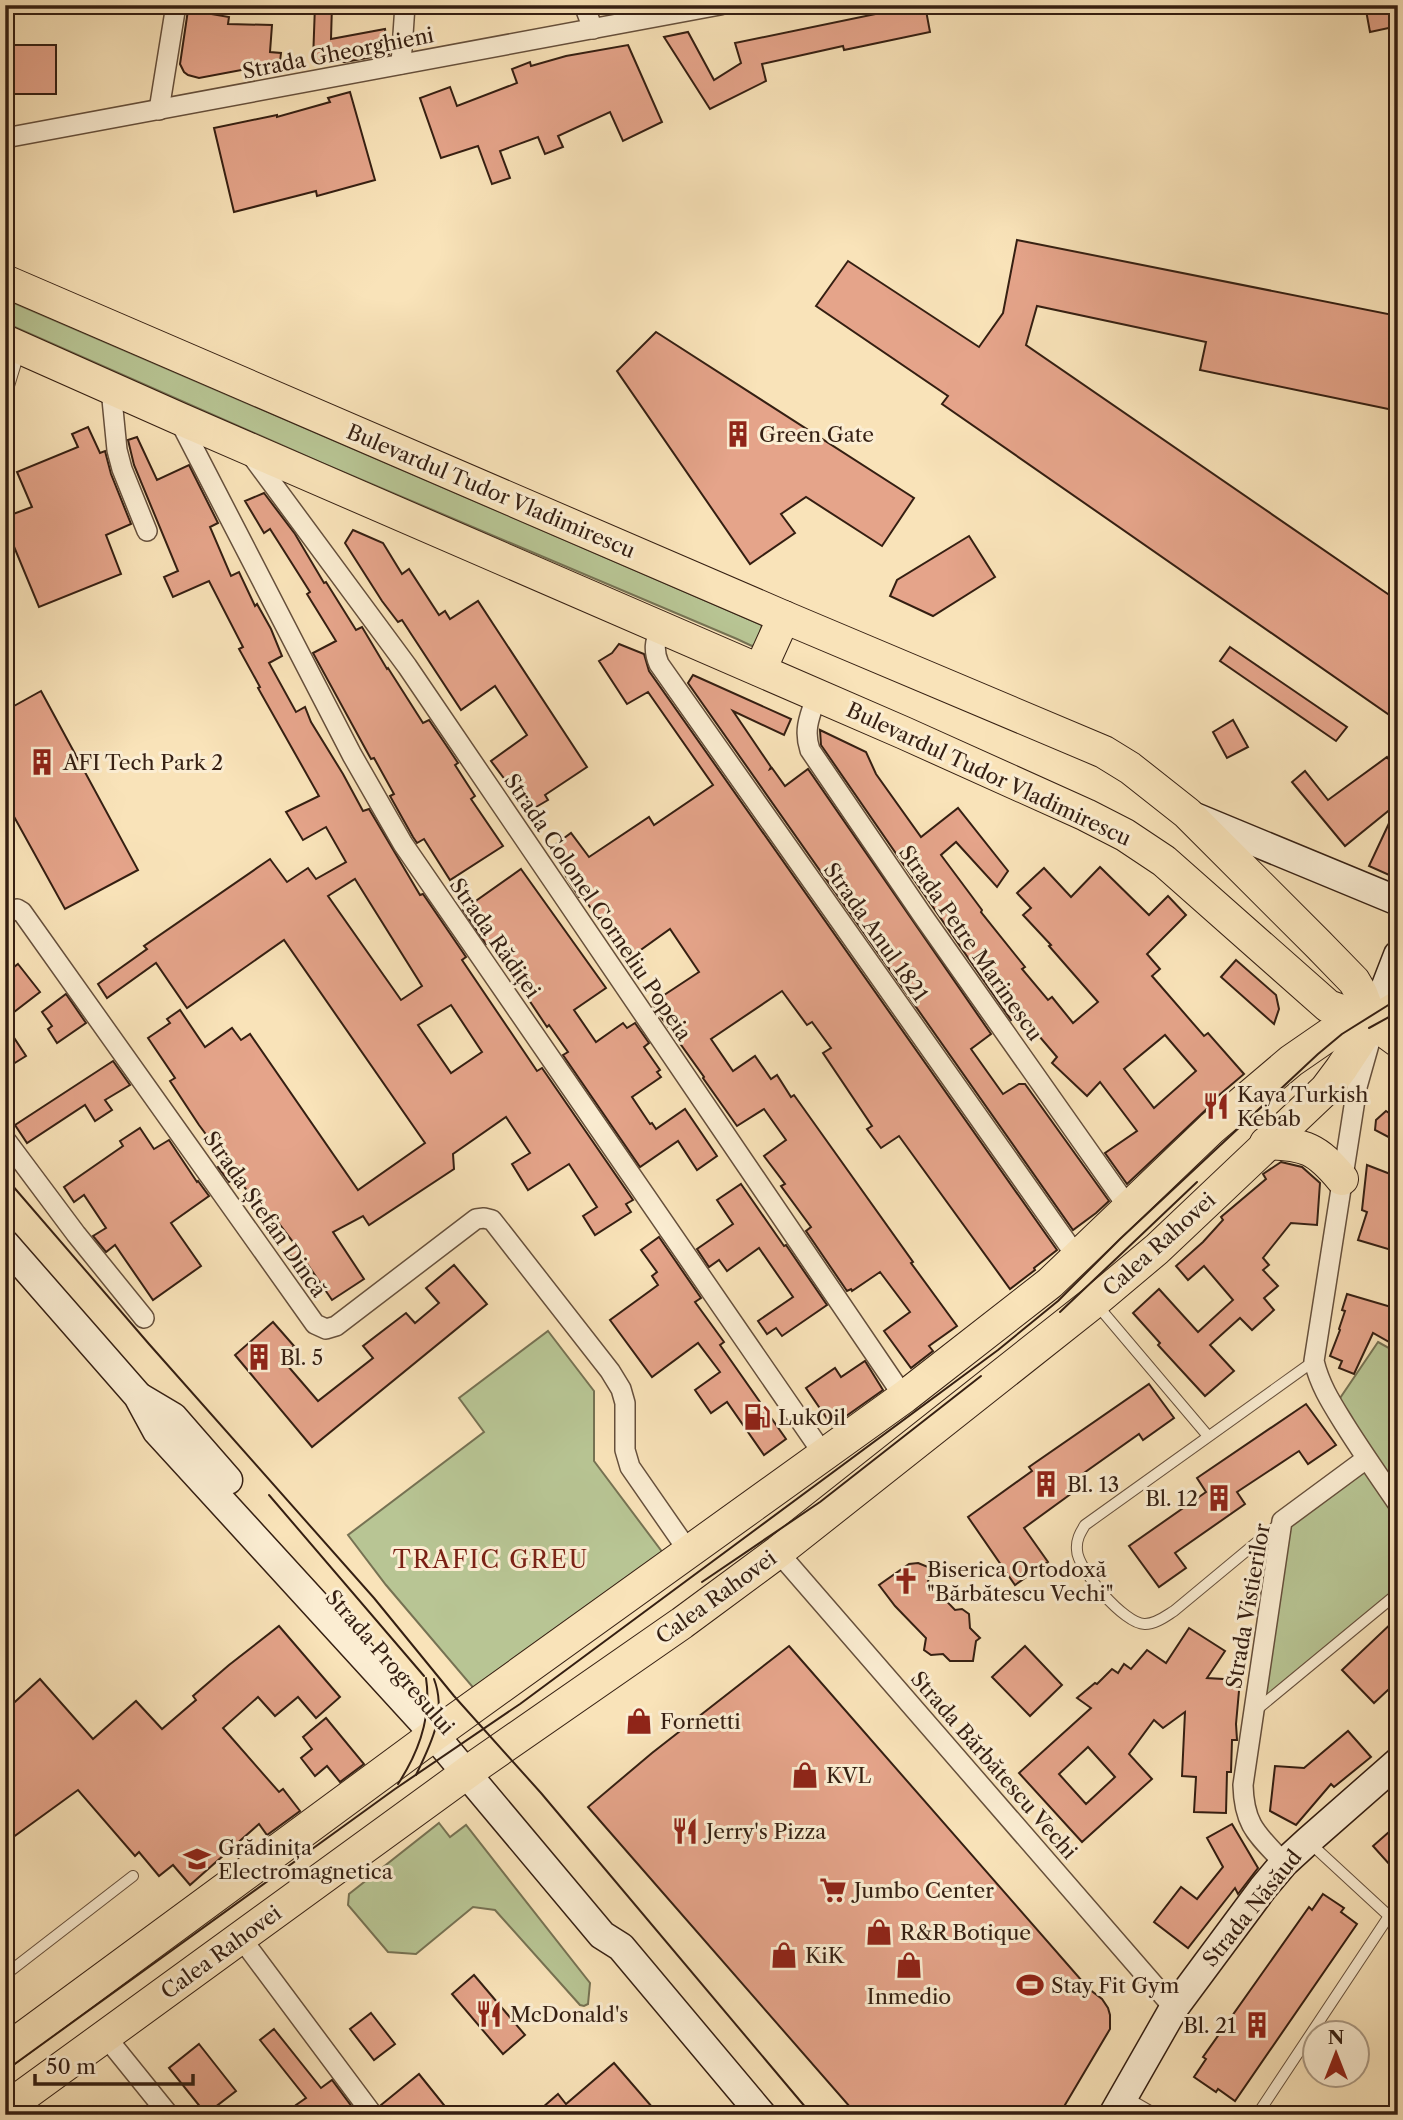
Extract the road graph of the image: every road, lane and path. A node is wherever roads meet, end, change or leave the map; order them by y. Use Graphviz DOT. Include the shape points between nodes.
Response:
graph roads {
  1 [pos="176,5"];
  2 [pos="405,5"];
  3 [pos="584,5"];
  4 [pos="720,5"];
  5 [pos="593,29"];
  6 [pos="401,64"];
  7 [pos="159,110"];
  8 [pos="5,138"];
  9 [pos="5,281"];
  10 [pos="13,345"];
  11 [pos="111,389"];
  12 [pos="5,399"];
  13 [pos="178,418"];
  14 [pos="239,445"];
  15 [pos="204,469"];
  16 [pos="317,479"];
  17 [pos="292,510"];
  18 [pos="147,531"];
  19 [pos="784,617"];
  20 [pos="660,628"];
  21 [pos="760,670"];
  22 [pos="817,695"];
  23 [pos="1187,813"];
  24 [pos="1398,901"];
  25 [pos="11,911"];
  26 [pos="1398,955"];
  27 [pos="1385,1014"];
  28 [pos="1398,1041"];
  29 [pos="5,1139"];
  30 [pos="1266,1143"];
  31 [pos="1342,1179"];
  32 [pos="1129,1207"];
  33 [pos="5,1244"];
  34 [pos="1077,1257"];
  35 [pos="1094,1302"];
  36 [pos="144,1318"];
  37 [pos="1314,1361"];
  38 [pos="904,1397"];
  39 [pos="1208,1436"];
  40 [pos="824,1455"];
  41 [pos="1366,1459"];
  42 [pos="1398,1504"];
  43 [pos="1283,1521"];
  44 [pos="689,1552"];
  45 [pos="778,1552"];
  46 [pos="1398,1593"];
  47 [pos="1252,1714"];
  48 [pos="440,1730"];
  49 [pos="1398,1762"];
  50 [pos="473,1768"];
  51 [pos="1308,1841"];
  52 [pos="1284,1863"];
  53 [pos="133,1876"];
  54 [pos="1398,1907"];
  55 [pos="1389,1916"];
  56 [pos="241,1938"];
  57 [pos="5,1975"];
  58 [pos="1174,2008"];
  59 [pos="106,2037"];
  60 [pos="5,2051"];
  61 [pos="1119,2105"];
  62 [pos="5,2109"];
  63 [pos="169,2115"];
  64 [pos="373,2115"];
  65 [pos="762,2115"];
  66 [pos="1157,2115"];
  67 [pos="1257,2115"];
  1 -- 7 [label="street"];
  2 -- 6 [label="street"];
  3 -- 5 [label="street"];
  4 -- 5 [label="street, Strada Gheorghieni"];
  5 -- 6 [label="street, Strada Gheorghieni"];
  6 -- 7 [label="street, Strada Gheorghieni"];
  7 -- 8 [label="street, Strada Gheorghieni"];
  9 -- 19 [label="main road, Bulevardul Tudor Vladimirescu"];
  10 -- 11 [label="main road, Bulevardul Tudor Vladimirescu"];
  10 -- 12 [label="lane"];
  11 -- 13 [label="main road, Bulevardul Tudor Vladimirescu"];
  11 -- 18 [label="street" via="117,450"];
  13 -- 14 [label="main road, Bulevardul Tudor Vladimirescu"];
  13 -- 15 [label="street, Strada Rădiței"];
  14 -- 15 [label="street" via="220,442 208,450"];
  14 -- 16 [label="main road, Bulevardul Tudor Vladimirescu"];
  14 -- 17 [label="street, Strada Colonel Corneliu Popeia"];
  15 -- 40 [label="street, Strada Rădiței" via="403,844"];
  16 -- 17 [label="street" via="295,482 290,490"];
  16 -- 20 [label="main road, Bulevardul Tudor Vladimirescu"];
  17 -- 38 [label="street, Strada Colonel Corneliu Popeia" via="407,666"];
  19 -- 21 [label="main road"];
  19 -- 23 [label="main road, Bulevardul Tudor Vladimirescu" via="1104,752"];
  20 -- 21 [label="main road, Bulevardul Tudor Vladimirescu"];
  20 -- 34 [label="street, Strada Anul 1821" via="654,652 659,664"];
  21 -- 22 [label="main road, Bulevardul Tudor Vladimirescu"];
  22 -- 27 [label="main road, Bulevardul Tudor Vladimirescu" via="1125,835 1164,861 1328,1006"];
  22 -- 32 [label="street, Strada Petre Marinescu" via="807,723 810,750"];
  23 -- 24 [label="main road"];
  23 -- 27 [label="main road, Bulevardul Tudor Vladimirescu"];
  25 -- 44 [label="street, Strada Ștefan Dincă" via="22,912 315,1324 326,1329 336,1326 476,1219 492,1220 621,1389 625,1450 631,1467"];
  26 -- 27 [label="main road, Calea Rahovei"];
  27 -- 28 [label="main road"];
  27 -- 30 [label="main road, Calea Rahovei" via="1326,1088"];
  27 -- 31 [label="street" via="1357,1087"];
  27 -- 32 [label="main road" via="1333,1032 1290,1061"];
  29 -- 36 [label="street"];
  30 -- 31 [label="main road" via="1310,1149"];
  30 -- 35 [label="main road, Calea Rahovei" via="1157,1249"];
  31 -- 37 [label="street"];
  32 -- 34 [label="main road"];
  33 -- 48 [label="main road, Strada Progresului" via="138,1396 173,1417"];
  34 -- 38 [label="main road" via="1023,1306"];
  35 -- 39 [label="lane"];
  35 -- 45 [label="main road, Calea Rahovei"];
  37 -- 39 [label="lane"];
  37 -- 41 [label="street" via="1324,1391"];
  38 -- 40 [label="main road"];
  39 -- 43 [label="lane" via="1085,1525 1076,1553 1089,1578 1130,1620 1144,1625 1180,1606"];
  40 -- 44 [label="main road"];
  41 -- 42 [label="street"];
  41 -- 43 [label="street, Strada Vistierilor"];
  43 -- 47 [label="street, Strada Vistierilor"];
  44 -- 48 [label="main road"];
  45 -- 50 [label="main road, Calea Rahovei"];
  45 -- 58 [label="street, Strada Bărbătescu Vechi"];
  46 -- 47 [label="lane"];
  47 -- 52 [label="street, Strada Vistierilor" via="1243,1805 1255,1832"];
  48 -- 50 [label="main road, Strada Progresului"];
  48 -- 60 [label="main road"];
  49 -- 51 [label="main road, Strada Năsăud"];
  50 -- 56 [label="main road, Calea Rahovei"];
  50 -- 65 [label="main road, Strada Progresului" via="602,1935 621,1947"];
  51 -- 52 [label="main road, Strada Năsăud"];
  51 -- 55 [label="lane"];
  52 -- 58 [label="main road, Strada Năsăud"];
  53 -- 57 [label="lane"];
  54 -- 55 [label="lane"];
  55 -- 67 [label="lane"];
  56 -- 59 [label="main road, Calea Rahovei"];
  56 -- 64 [label="street"];
  58 -- 61 [label="main road, Strada Năsăud"];
  59 -- 62 [label="main road, Calea Rahovei"];
  59 -- 63 [label="street"];
  61 -- 66 [label="lane"];
}
